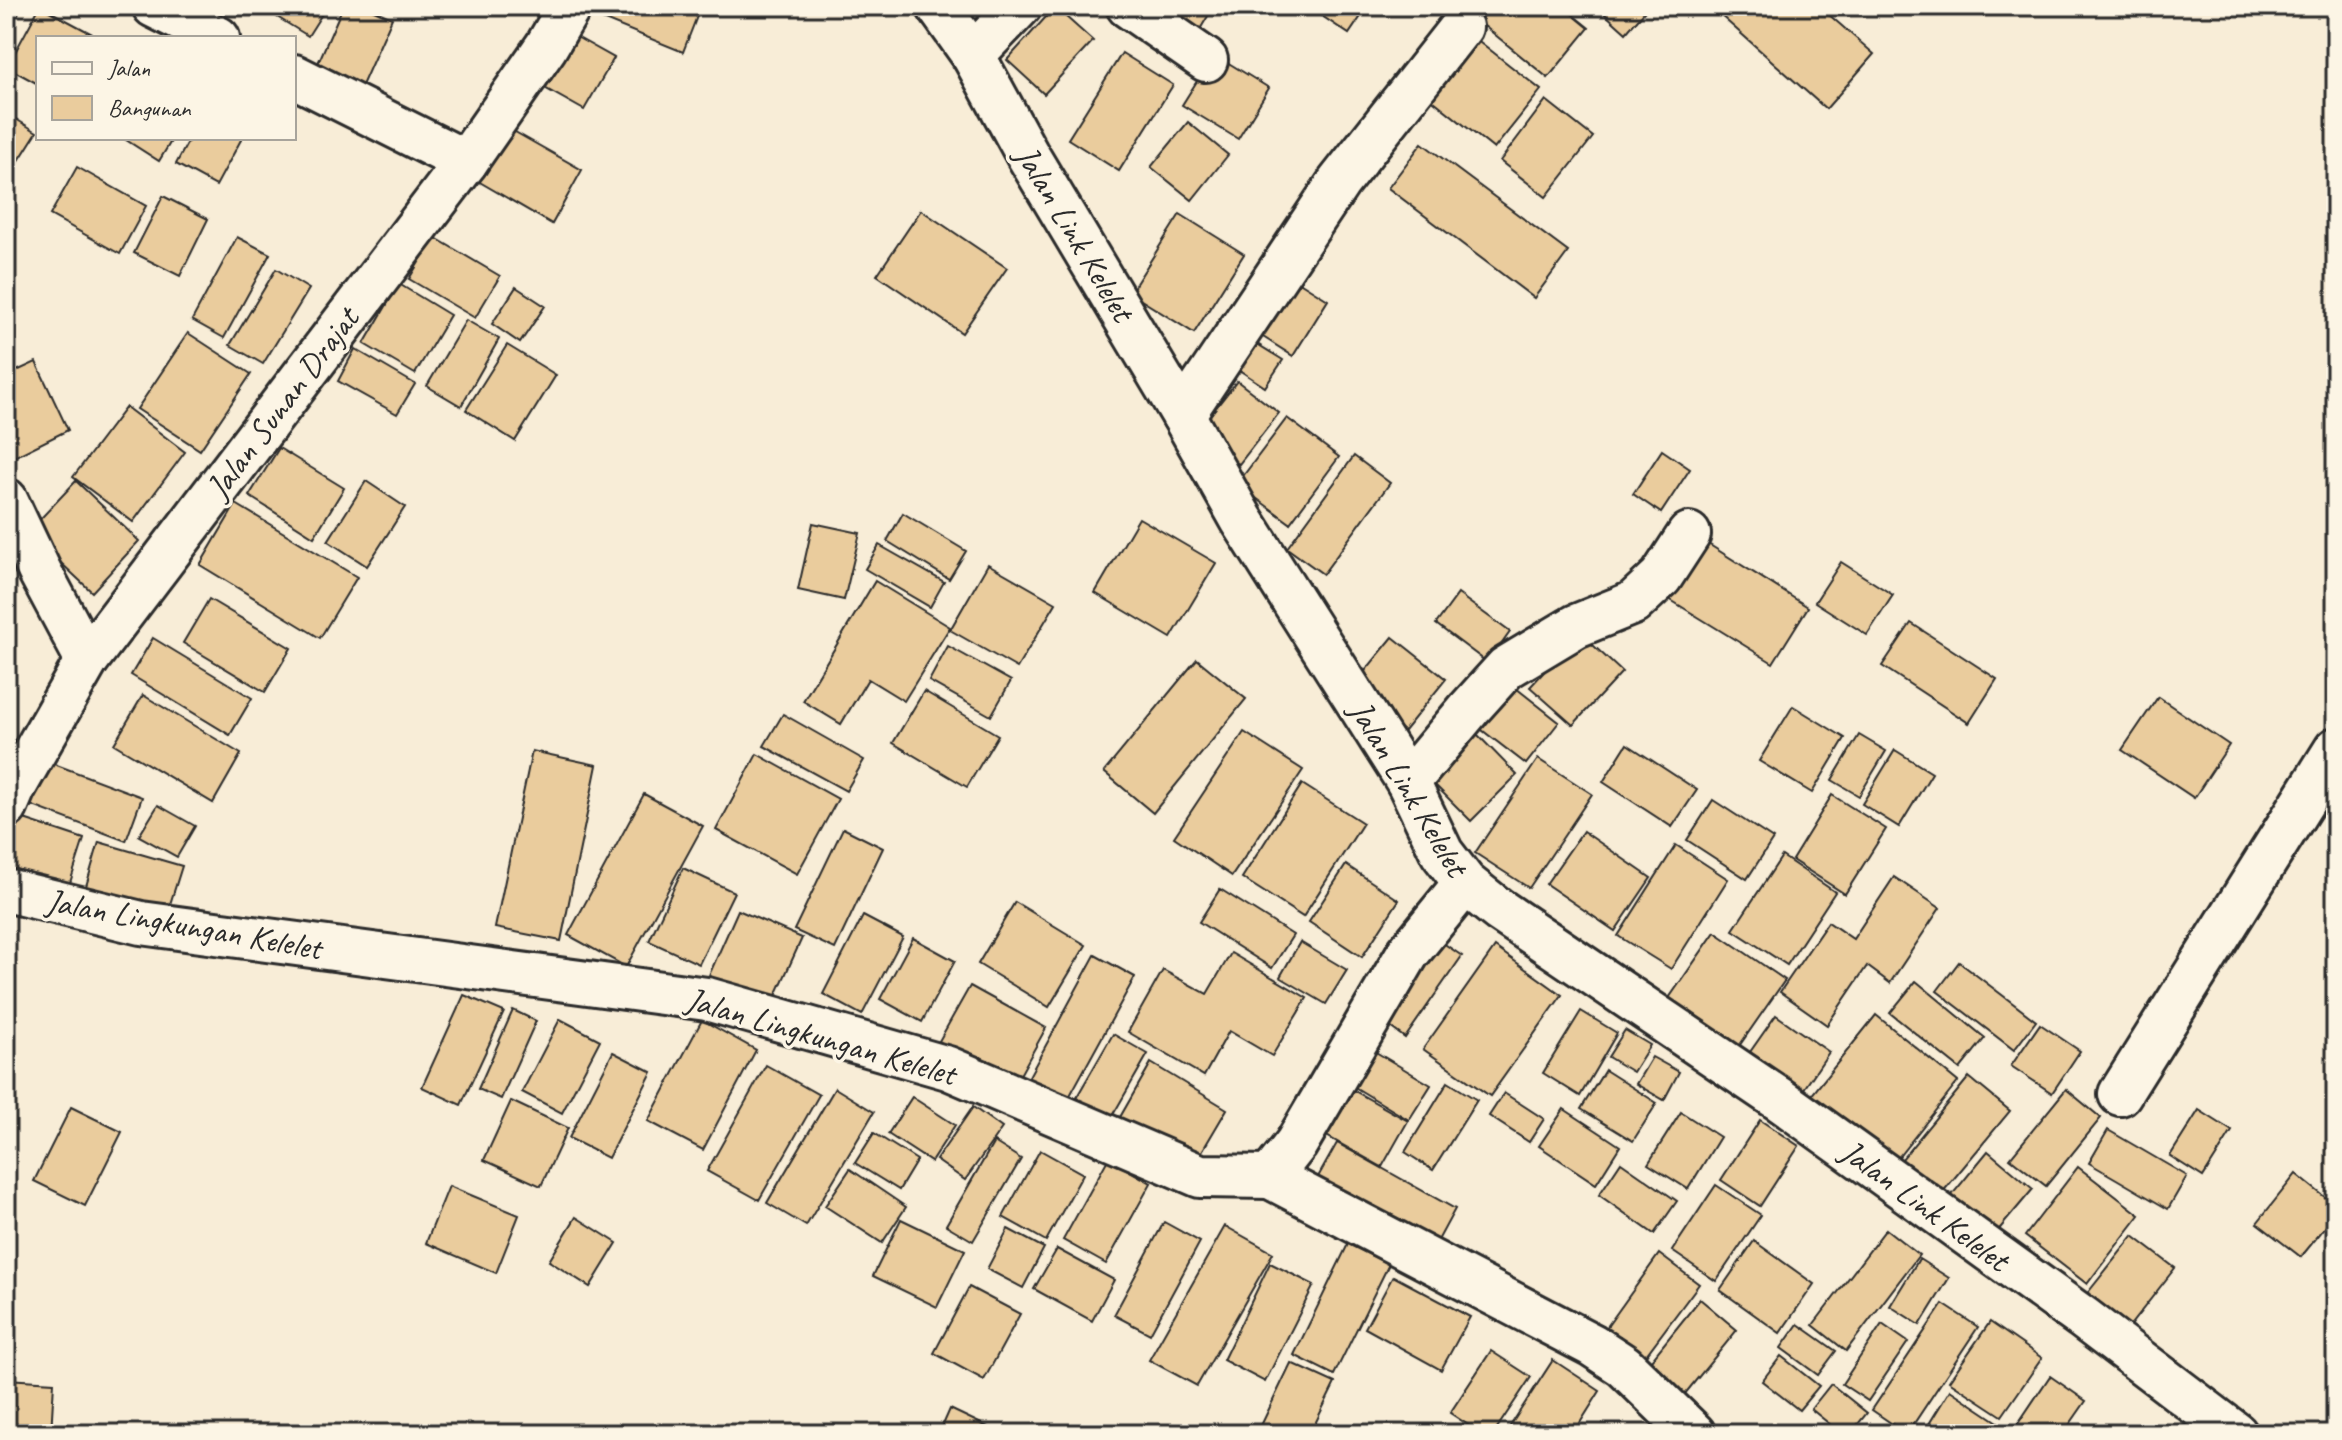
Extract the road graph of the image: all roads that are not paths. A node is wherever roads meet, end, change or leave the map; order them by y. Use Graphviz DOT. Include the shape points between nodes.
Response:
graph roads {
  1 [pos="154,6"];
  2 [pos="570,6"];
  3 [pos="938,6"];
  4 [pos="1020,6"];
  5 [pos="1128,6"];
  6 [pos="1461,27"];
  7 [pos="214,36"];
  8 [pos="973,55"];
  9 [pos="1206,60"];
  10 [pos="296,77"];
  11 [pos="466,162"];
  12 [pos="1183,415"];
  13 [pos="6,500"];
  14 [pos="1689,534"];
  15 [pos="87,660"];
  16 [pos="2336,749"];
  17 [pos="1408,782"];
  18 [pos="6,807"];
  19 [pos="1465,883"];
  20 [pos="6,890"];
  21 [pos="2120,1094"];
  22 [pos="1270,1177"];
  23 [pos="1694,1434"];
  24 [pos="2236,1434"];
  1 -- 7 [label="street"];
  2 -- 11 [label="street, Jalan Sunan Drajat"];
  3 -- 8 [label="street, Jalan Link Kelelet"];
  4 -- 8 [label="street"];
  5 -- 9 [label="street"];
  6 -- 12 [label="street" via="1339,182"];
  8 -- 12 [label="street, Jalan Link Kelelet"];
  10 -- 11 [label="street"];
  11 -- 15 [label="street, Jalan Sunan Drajat"];
  12 -- 17 [label="street, Jalan Link Kelelet" via="1242,520"];
  13 -- 15 [label="street"];
  14 -- 17 [label="street" via="1661,577 1633,603 1576,626 1506,668"];
  15 -- 18 [label="street, Jalan Sunan Drajat"];
  16 -- 21 [label="street"];
  17 -- 19 [label="street, Jalan Link Kelelet" via="1442,853"];
  19 -- 22 [label="street" via="1408,953 1296,1144"];
  19 -- 24 [label="street, Jalan Link Kelelet" via="1779,1099"];
  20 -- 22 [label="street, Jalan Lingkungan Kelelet" via="141,923 707,999 948,1068 1200,1176"];
  22 -- 23 [label="street" via="1592,1345 1624,1366"];
}
